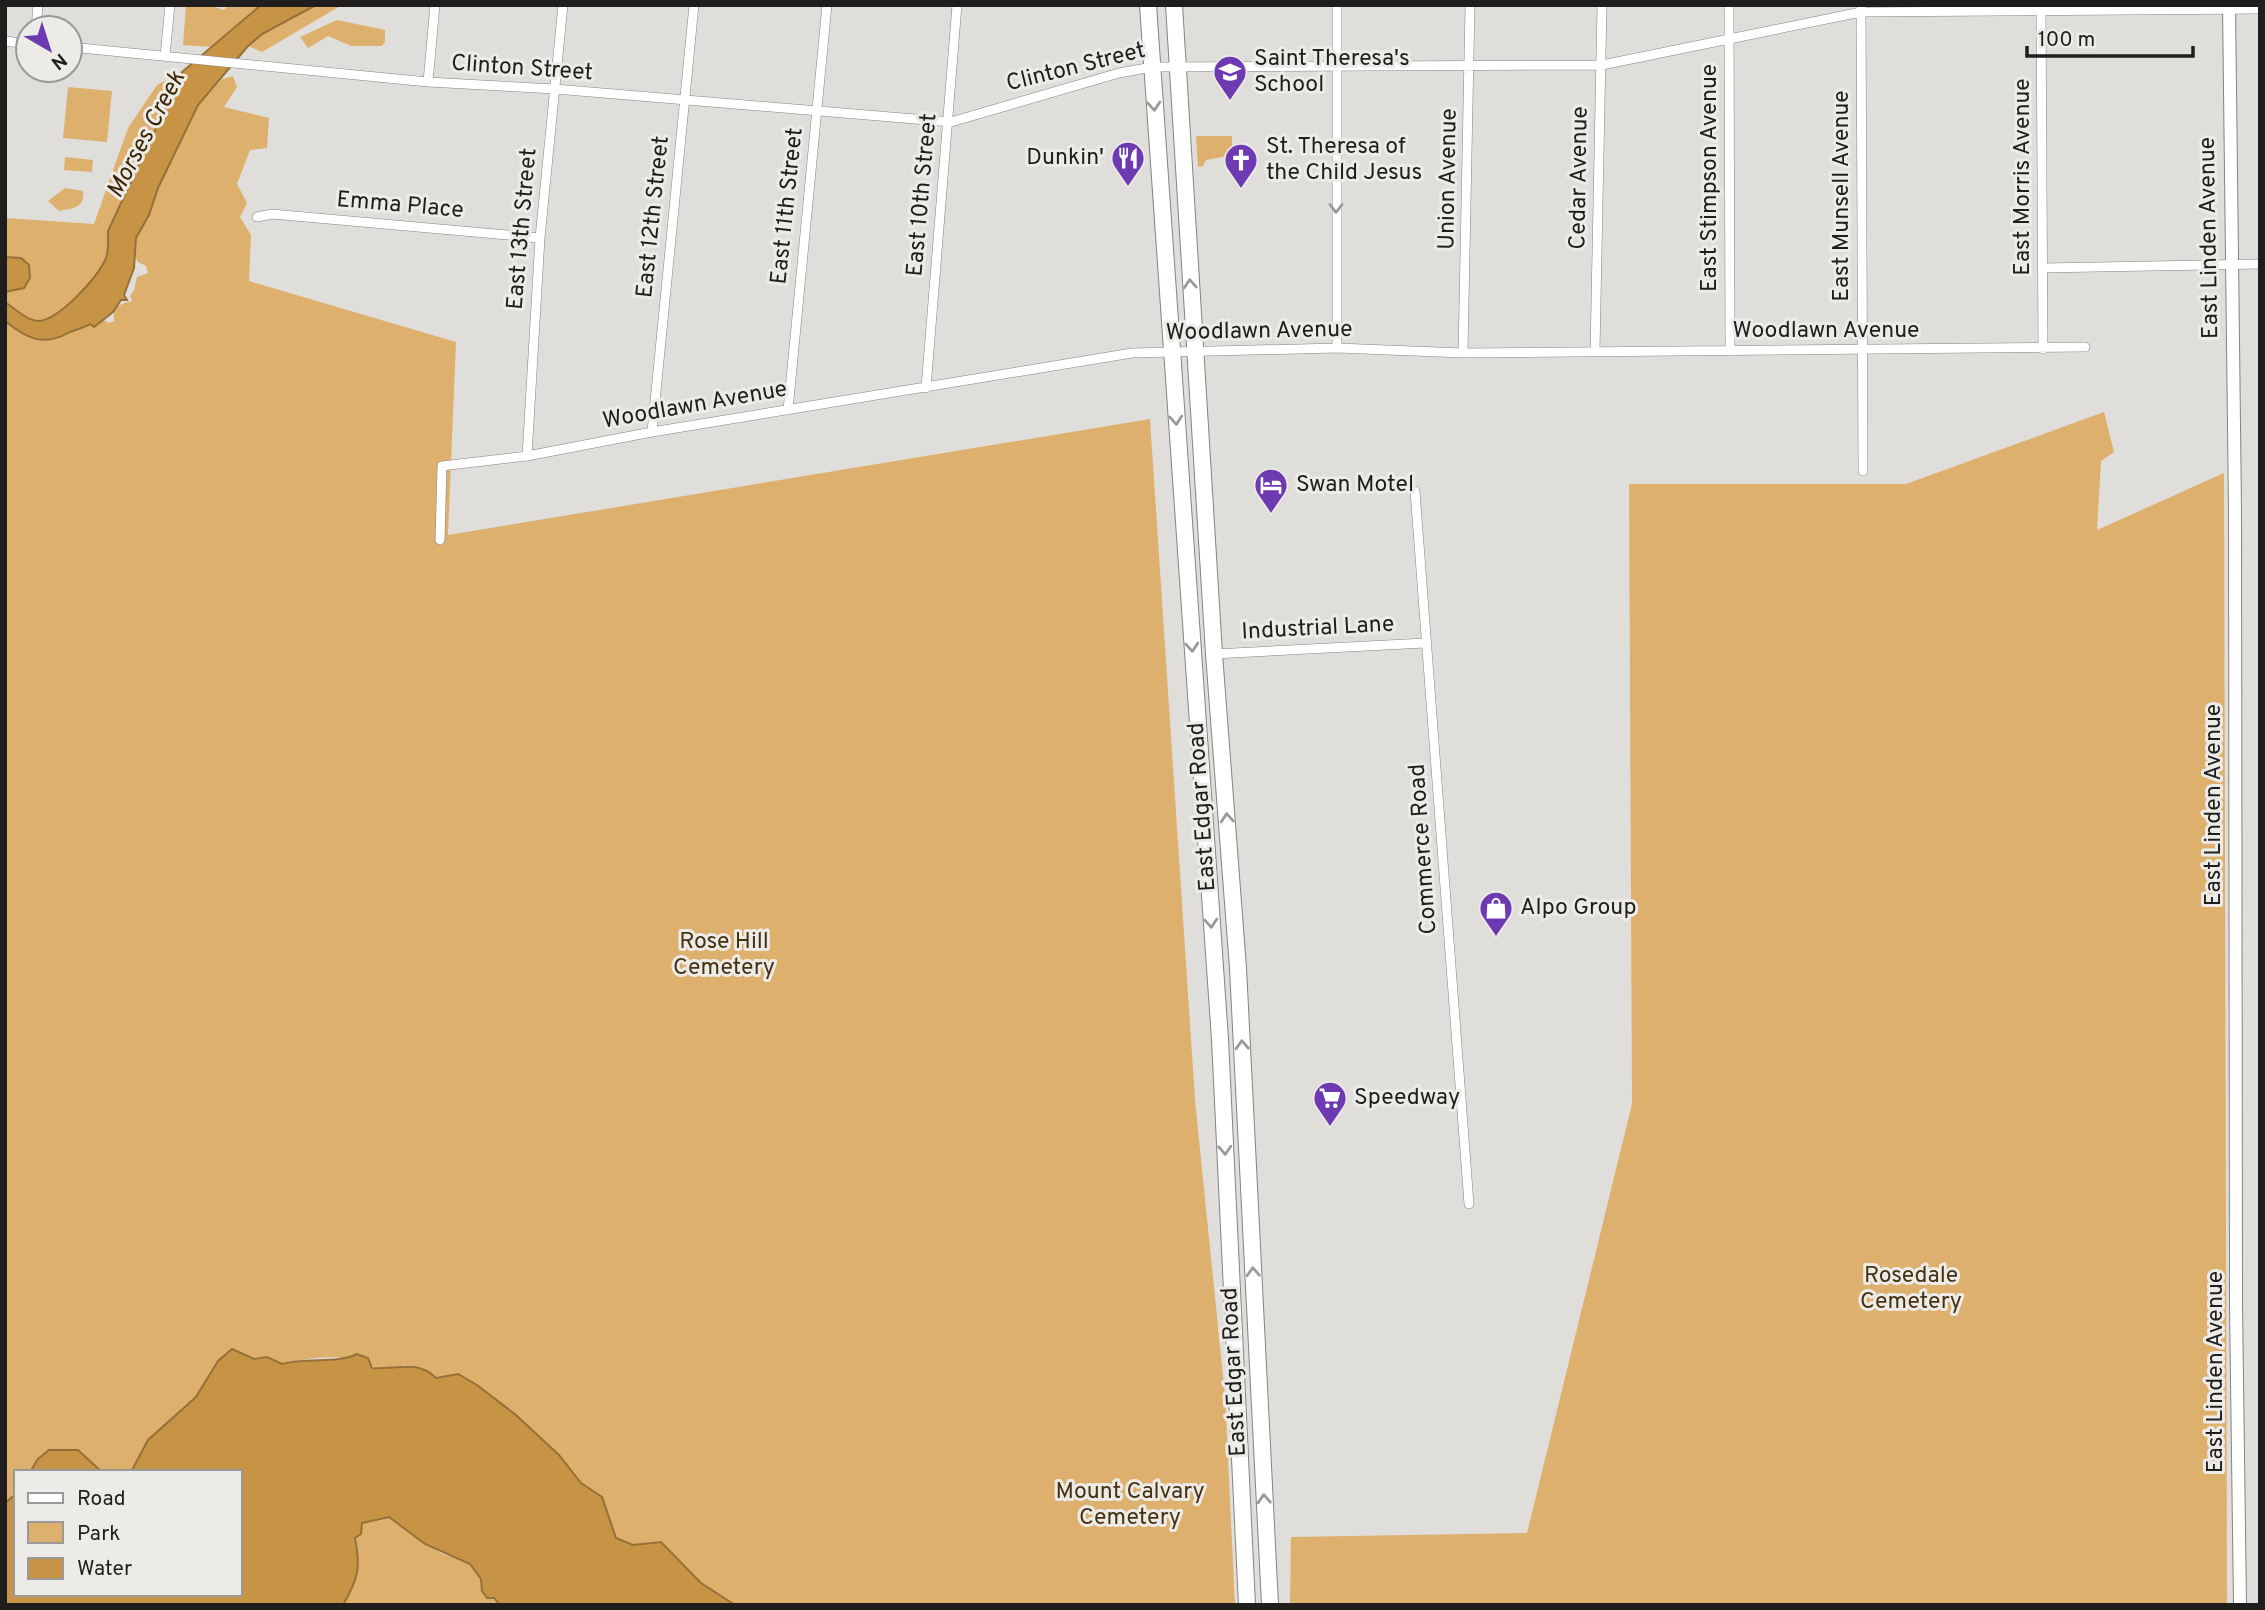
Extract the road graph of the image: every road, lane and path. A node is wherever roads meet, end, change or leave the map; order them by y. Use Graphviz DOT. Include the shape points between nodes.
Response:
graph roads {
  1 [pos="170,5"];
  2 [pos="435,5"];
  3 [pos="563,5"];
  4 [pos="694,5"];
  5 [pos="827,5"];
  6 [pos="957,5"];
  7 [pos="1148,5"];
  8 [pos="1174,5"];
  9 [pos="1337,5"];
  10 [pos="1470,5"];
  11 [pos="1602,5"];
  12 [pos="1729,5"];
  13 [pos="2229,7"];
  14 [pos="2041,8"];
  15 [pos="1861,9"];
  16 [pos="2260,9"];
  17 [pos="1729,38"];
  18 [pos="84,48"];
  19 [pos="165,56"];
  20 [pos="1602,65"];
  21 [pos="1176,66"];
  22 [pos="1336,66"];
  23 [pos="1471,66"];
  24 [pos="1152,67"];
  25 [pos="428,82"];
  26 [pos="555,89"];
  27 [pos="684,101"];
  28 [pos="817,111"];
  29 [pos="948,122"];
  30 [pos="257,217"];
  31 [pos="540,238"];
  32 [pos="2231,264"];
  33 [pos="2260,264"];
  34 [pos="2043,268"];
  35 [pos="2085,347"];
  36 [pos="1337,348"];
  37 [pos="2043,349"];
  38 [pos="1862,350"];
  39 [pos="1730,351"];
  40 [pos="1171,352"];
  41 [pos="1195,352"];
  42 [pos="1595,352"];
  43 [pos="1463,353"];
  44 [pos="926,388"];
  45 [pos="788,410"];
  46 [pos="652,432"];
  47 [pos="527,456"];
  48 [pos="1863,471"];
  49 [pos="1415,492"];
  50 [pos="440,540"];
  51 [pos="1425,643"];
  52 [pos="1214,654"];
  53 [pos="1469,1204"];
  54 [pos="1247,1605"];
  55 [pos="1270,1605"];
  56 [pos="2240,1605"];
  1 -- 19 [label="street"];
  2 -- 25 [label="street"];
  3 -- 26 [label="street, East 13th Street"];
  4 -- 27 [label="street, East 12th Street"];
  5 -- 28 [label="street, East 11th Street"];
  6 -- 29 [label="street, East 10th Street"];
  7 -- 24 [label="highway"];
  8 -- 21 [label="highway, East Edgar Road"];
  9 -- 22 [label="street"];
  10 -- 23 [label="street, Union Avenue"];
  11 -- 20 [label="street, Cedar Avenue"];
  12 -- 17 [label="street, East Stimpson Avenue"];
  13 -- 14 [label="street, Clinton Street"];
  13 -- 16 [label="street, Clinton Street"];
  13 -- 32 [label="street, East Linden Avenue"];
  14 -- 15 [label="street, Clinton Street"];
  14 -- 34 [label="street, East Morris Avenue"];
  15 -- 17 [label="street, Clinton Street"];
  15 -- 38 [label="street, East Munsell Avenue"];
  17 -- 20 [label="street, Clinton Street"];
  17 -- 39 [label="street, East Stimpson Avenue"];
  18 -- 19 [label="street, Clinton Street"];
  19 -- 25 [label="street, Clinton Street"];
  20 -- 23 [label="street, Clinton Street"];
  20 -- 42 [label="street, Cedar Avenue"];
  21 -- 22 [label="street, Clinton Street"];
  21 -- 24 [label="street, Clinton Street"];
  41 -- 21 [label="highway, East Edgar Road, one-way"];
  22 -- 23 [label="street, Clinton Street"];
  22 -- 36 [label="street, one-way"];
  23 -- 43 [label="street, Union Avenue"];
  24 -- 29 [label="street, Clinton Street"];
  24 -- 40 [label="highway, East Edgar Road, one-way"];
  25 -- 26 [label="street, Clinton Street"];
  26 -- 27 [label="street, Clinton Street"];
  26 -- 31 [label="street, East 13th Street"];
  27 -- 28 [label="street, Clinton Street"];
  27 -- 46 [label="street, East 12th Street"];
  28 -- 29 [label="street, Clinton Street"];
  28 -- 45 [label="street, East 11th Street"];
  29 -- 44 [label="street, East 10th Street"];
  30 -- 31 [label="street, Emma Place" via="272,214"];
  31 -- 47 [label="street, East 13th Street"];
  32 -- 33 [label="street"];
  32 -- 34 [label="street"];
  32 -- 56 [label="street, East Linden Avenue"];
  34 -- 37 [label="street, East Morris Avenue"];
  35 -- 37 [label="street, Woodlawn Avenue"];
  36 -- 41 [label="street, Woodlawn Avenue"];
  36 -- 43 [label="street, Woodlawn Avenue"];
  37 -- 38 [label="street, Woodlawn Avenue"];
  38 -- 39 [label="street, Woodlawn Avenue"];
  38 -- 48 [label="street, East Munsell Avenue"];
  39 -- 42 [label="street, Woodlawn Avenue"];
  40 -- 41 [label="street, Woodlawn Avenue"];
  40 -- 44 [label="street, Woodlawn Avenue" via="1132,353"];
  40 -- 54 [label="highway, East Edgar Road, one-way" via="1220,1039"];
  41 -- 52 [label="highway, East Edgar Road"];
  42 -- 43 [label="street, Woodlawn Avenue"];
  44 -- 45 [label="street, Woodlawn Avenue"];
  45 -- 46 [label="street, Woodlawn Avenue"];
  46 -- 47 [label="street, Woodlawn Avenue"];
  47 -- 50 [label="street, Woodlawn Avenue" via="442,466"];
  49 -- 51 [label="street, Commerce Road"];
  51 -- 52 [label="street, Industrial Lane"];
  51 -- 53 [label="street, Commerce Road"];
  55 -- 52 [label="highway, East Edgar Road, one-way" via="1238,968"];
}
